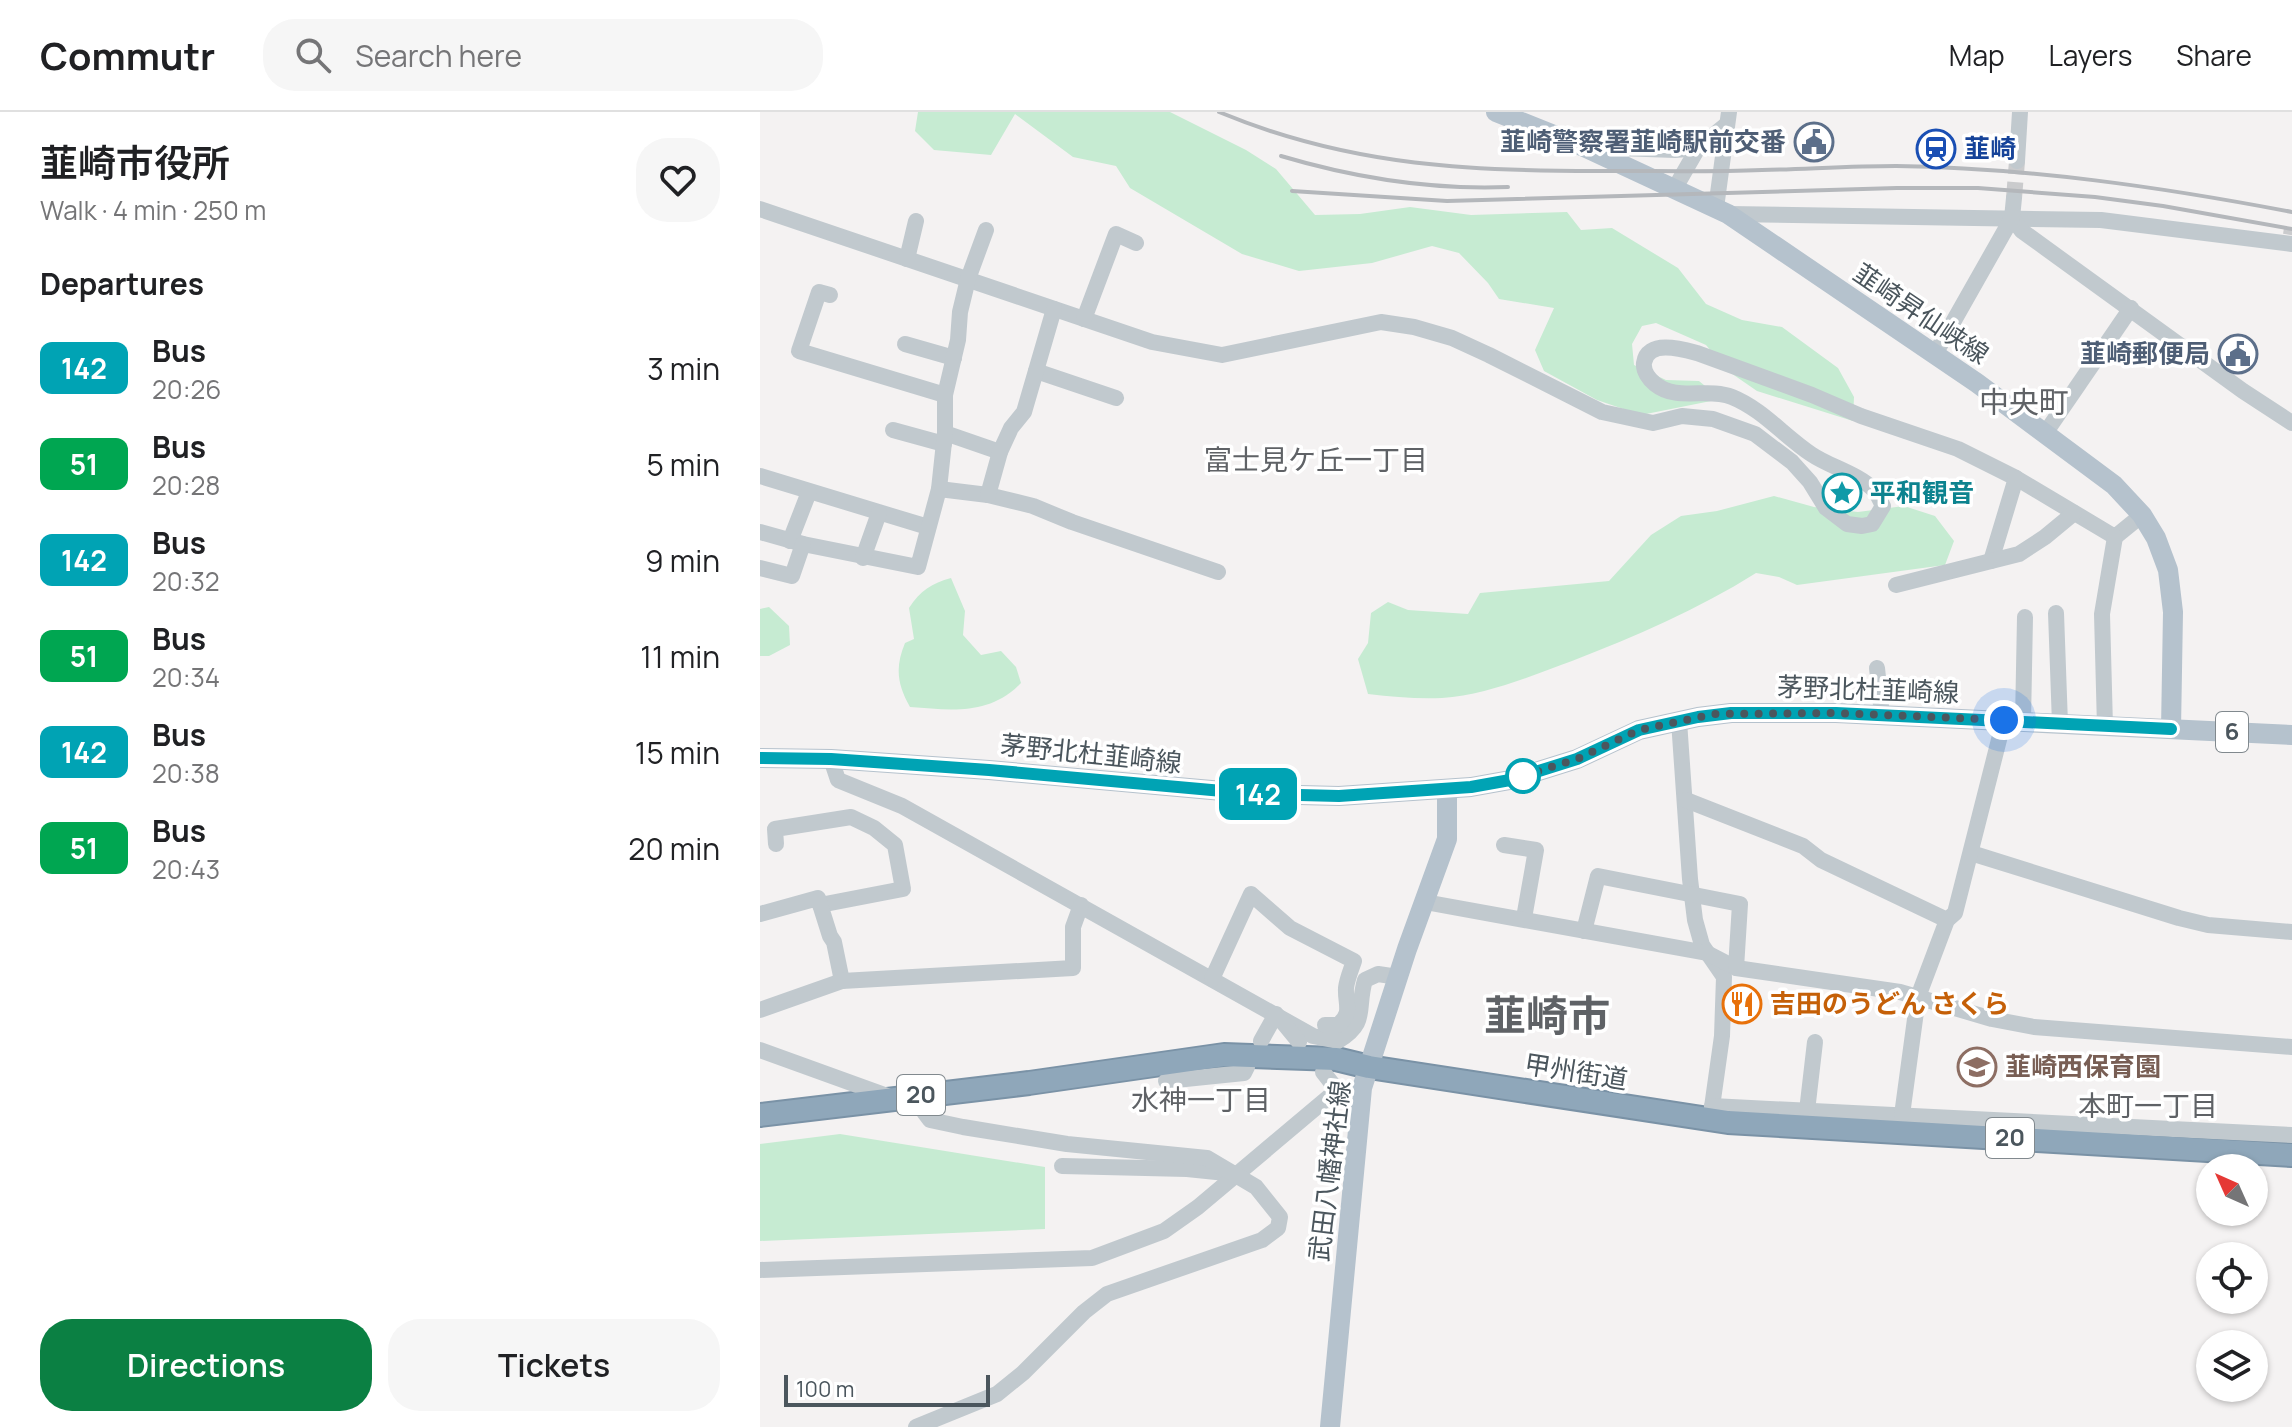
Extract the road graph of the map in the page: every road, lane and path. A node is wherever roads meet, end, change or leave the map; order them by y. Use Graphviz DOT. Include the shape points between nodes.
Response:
graph roads {
  1 [pos="1496,112"];
  2 [pos="2020,112"];
  3 [pos="1728,119"];
  4 [pos="1584,147"];
  5 [pos="1698,148"];
  6 [pos="2017,161"];
  7 [pos="1675,188"];
  8 [pos="2014,198"];
  9 [pos="760,209"];
  10 [pos="1722,211"];
  11 [pos="2012,218"];
  12 [pos="916,221"];
  13 [pos="986,230"];
  14 [pos="2291,241"];
  15 [pos="1136,243"];
  16 [pos="907,259"];
  17 [pos="968,279"];
  18 [pos="830,295"];
  19 [pos="2131,308"];
  20 [pos="1054,309"];
  21 [pos="1084,319"];
  22 [pos="905,344"];
  23 [pos="1935,354"];
  24 [pos="954,358"];
  25 [pos="1036,371"];
  26 [pos="945,395"];
  27 [pos="1116,398"];
  28 [pos="2292,423"];
  29 [pos="893,430"];
  30 [pos="2046,432"];
  31 [pos="944,438"];
  32 [pos="1000,452"];
  33 [pos="760,476"];
  34 [pos="2016,478"];
  35 [pos="939,489"];
  36 [pos="809,492"];
  37 [pos="988,495"];
  38 [pos="879,513"];
  39 [pos="2074,513"];
  40 [pos="2142,515"];
  41 [pos="928,527"];
  42 [pos="760,532"];
  43 [pos="2115,537"];
  44 [pos="796,543"];
  45 [pos="863,558"];
  46 [pos="1991,561"];
  47 [pos="760,568"];
  48 [pos="1218,572"];
  49 [pos="1896,585"];
  50 [pos="2056,613"];
  51 [pos="2025,617"];
  52 [pos="1877,668"];
  53 [pos="1882,715"];
  54 [pos="2013,720"];
  55 [pos="1679,721"];
  56 [pos="2060,724"];
  57 [pos="2105,727"];
  58 [pos="2171,729"];
  59 [pos="2292,735"];
  60 [pos="760,758"];
  61 [pos="831,759"];
  62 [pos="851,786"];
  63 [pos="1447,790"];
  64 [pos="1686,800"];
  65 [pos="851,817"];
  66 [pos="776,844"];
  67 [pos="1504,845"];
  68 [pos="1971,853"];
  69 [pos="1691,895"];
  70 [pos="1425,902"];
  71 [pos="820,905"];
  72 [pos="1081,905"];
  73 [pos="760,914"];
  74 [pos="1524,918"];
  75 [pos="1947,920"];
  76 [pos="1584,931"];
  77 [pos="2292,932"];
  78 [pos="1707,953"];
  79 [pos="1736,968"];
  80 [pos="1398,977"];
  81 [pos="1212,979"];
  82 [pos="842,981"];
  83 [pos="1918,997"];
  84 [pos="1355,1007"];
  85 [pos="760,1010"];
  86 [pos="1276,1014"];
  87 [pos="1325,1025"];
  88 [pos="1261,1041"];
  89 [pos="1299,1042"];
  90 [pos="1815,1042"];
  91 [pos="2292,1047"];
  92 [pos="760,1050"];
  93 [pos="1247,1067"];
  94 [pos="1323,1072"];
  95 [pos="1366,1078"];
  96 [pos="1166,1081"];
  97 [pos="894,1099"];
  98 [pos="1807,1111"];
  99 [pos="924,1112"];
  100 [pos="1712,1113"];
  101 [pos="760,1115"];
  102 [pos="1902,1115"];
  103 [pos="2292,1135"];
  104 [pos="2292,1155"];
  105 [pos="1062,1166"];
  106 [pos="1236,1174"];
  107 [pos="760,1270"];
  108 [pos="916,1427"];
  109 [pos="1330,1427"];
  1 -- 4 [label="main road, 韮崎昇仙峡線"];
  2 -- 6 [label="street"];
  3 -- 5 [label="street"];
  3 -- 10 [label="street"];
  4 -- 5 [label="street"];
  4 -- 7 [label="main road, 韮崎昇仙峡線"];
  5 -- 7 [label="street"];
  7 -- 10 [label="main road, 韮崎昇仙峡線"];
  8 -- 11 [label="street"];
  9 -- 16 [label="street"];
  10 -- 11 [label="street"];
  10 -- 23 [label="main road, 韮崎昇仙峡線"];
  11 -- 14 [label="street" via="2101,220"];
  11 -- 19 [label="street" via="2022,231"];
  11 -- 23 [label="street"];
  12 -- 16 [label="street"];
  13 -- 17 [label="street"];
  15 -- 21 [label="street" via="1116,234"];
  16 -- 17 [label="street"];
  17 -- 20 [label="street"];
  17 -- 24 [label="street"];
  18 -- 26 [label="street" via="819,292 799,351"];
  19 -- 28 [label="street"];
  19 -- 30 [label="street"];
  20 -- 21 [label="street"];
  20 -- 25 [label="street"];
  21 -- 34 [label="street" via="1152,342 1222,355 1381,322 1414,327 1464,344 1602,412 1653,423 1682,416 1713,419 1746,430 1792,462 1826,508 1847,524 1872,524 1883,506 1874,490 1809,453 1732,397 1659,387 1645,371 1647,357 1654,349 1697,353 1958,449"];
  22 -- 24 [label="street"];
  23 -- 30 [label="main road, 韮崎昇仙峡線"];
  24 -- 26 [label="street"];
  25 -- 27 [label="street"];
  25 -- 32 [label="street" via="1024,412"];
  26 -- 31 [label="street"];
  29 -- 31 [label="street"];
  30 -- 40 [label="main road, 韮崎昇仙峡線" via="2114,485"];
  31 -- 32 [label="street"];
  31 -- 35 [label="street"];
  32 -- 37 [label="street"];
  33 -- 36 [label="street"];
  34 -- 39 [label="street"];
  34 -- 46 [label="street"];
  35 -- 37 [label="street"];
  35 -- 41 [label="street"];
  36 -- 38 [label="street"];
  36 -- 44 [label="street"];
  37 -- 48 [label="street"];
  38 -- 41 [label="street"];
  38 -- 45 [label="street"];
  39 -- 43 [label="street"];
  39 -- 46 [label="street" via="2019,554"];
  40 -- 43 [label="street"];
  40 -- 58 [label="main road, 韮崎昇仙峡線" via="2168,570 2173,612"];
  41 -- 45 [label="street" via="918,567"];
  42 -- 44 [label="street"];
  43 -- 57 [label="street" via="2102,614"];
  44 -- 45 [label="street"];
  44 -- 47 [label="street" via="792,576"];
  46 -- 49 [label="street"];
  50 -- 56 [label="street"];
  51 -- 54 [label="street"];
  52 -- 53 [label="street"];
  53 -- 54 [label="main road, 茅野北杜韮崎線"];
  53 -- 55 [label="main road, 茅野北杜韮崎線" via="1731,713"];
  54 -- 56 [label="main road, 茅野北杜韮崎線"];
  54 -- 68 [label="street"];
  55 -- 63 [label="main road, 茅野北杜韮崎線" via="1639,730 1577,759 1510,780"];
  55 -- 64 [label="street"];
  56 -- 57 [label="main road, 茅野北杜韮崎線"];
  57 -- 58 [label="main road, 茅野北杜韮崎線"];
  58 -- 59 [label="main road, 6"];
  60 -- 61 [label="main road, 茅野北杜韮崎線"];
  61 -- 62 [label="street" via="838,780"];
  61 -- 63 [label="main road, 茅野北杜韮崎線" via="1256,794"];
  62 -- 65 [label="street"];
  62 -- 72 [label="street" via="902,806"];
  63 -- 70 [label="main road, 武田八幡神社線" via="1447,839"];
  64 -- 69 [label="street"];
  64 -- 75 [label="street" via="1803,846 1821,860"];
  65 -- 66 [label="street" via="775,829"];
  65 -- 71 [label="street" via="895,845 903,889"];
  67 -- 74 [label="street" via="1536,850"];
  68 -- 75 [label="street" via="1955,913"];
  68 -- 77 [label="street" via="2179,918"];
  69 -- 76 [label="street" via="1598,876"];
  69 -- 78 [label="street"];
  69 -- 79 [label="street" via="1740,904"];
  70 -- 74 [label="street"];
  70 -- 80 [label="main road, 武田八幡神社線"];
  71 -- 73 [label="street" via="818,898"];
  71 -- 82 [label="street"];
  72 -- 81 [label="street"];
  72 -- 82 [label="street" via="1073,927 1073,968"];
  74 -- 76 [label="street"];
  75 -- 83 [label="street"];
  76 -- 78 [label="street"];
  78 -- 79 [label="street"];
  78 -- 100 [label="street" via="1724,977"];
  79 -- 83 [label="street"];
  80 -- 84 [label="street" via="1378,974 1365,980"];
  80 -- 95 [label="main road, 武田八幡神社線"];
  81 -- 84 [label="street" via="1251,894 1290,928 1354,961 1346,983"];
  81 -- 86 [label="street"];
  82 -- 85 [label="street"];
  83 -- 91 [label="street" via="2034,1027"];
  83 -- 102 [label="street"];
  84 -- 86 [label="street" via="1362,1017 1353,1032 1338,1041 1313,1036"];
  84 -- 87 [label="street" via="1338,1025"];
  86 -- 88 [label="street"];
  86 -- 89 [label="street"];
  90 -- 98 [label="street"];
  92 -- 97 [label="street"];
  93 -- 96 [label="street" via="1244,1073"];
  94 -- 106 [label="street" via="1337,1090"];
  95 -- 97 [label="highway, 甲州街道 / 20" via="1336,1059 1224,1055"];
  95 -- 100 [label="highway, 甲州街道 / 20"];
  95 -- 109 [label="main road, 武田八幡神社線"];
  97 -- 101 [label="highway, 甲州街道 / 20"];
  98 -- 100 [label="street"];
  98 -- 102 [label="street"];
  99 -- 106 [label="street" via="930,1120 1037,1140 1207,1158"];
  100 -- 104 [label="highway, 甲州街道 / 20"];
  102 -- 103 [label="street"];
  105 -- 106 [label="street"];
  106 -- 107 [label="street" via="1164,1231 1092,1258"];
  106 -- 108 [label="street" via="1271,1203 1280,1217 1278,1228 1262,1240 1107,1294 997,1394"];
}
